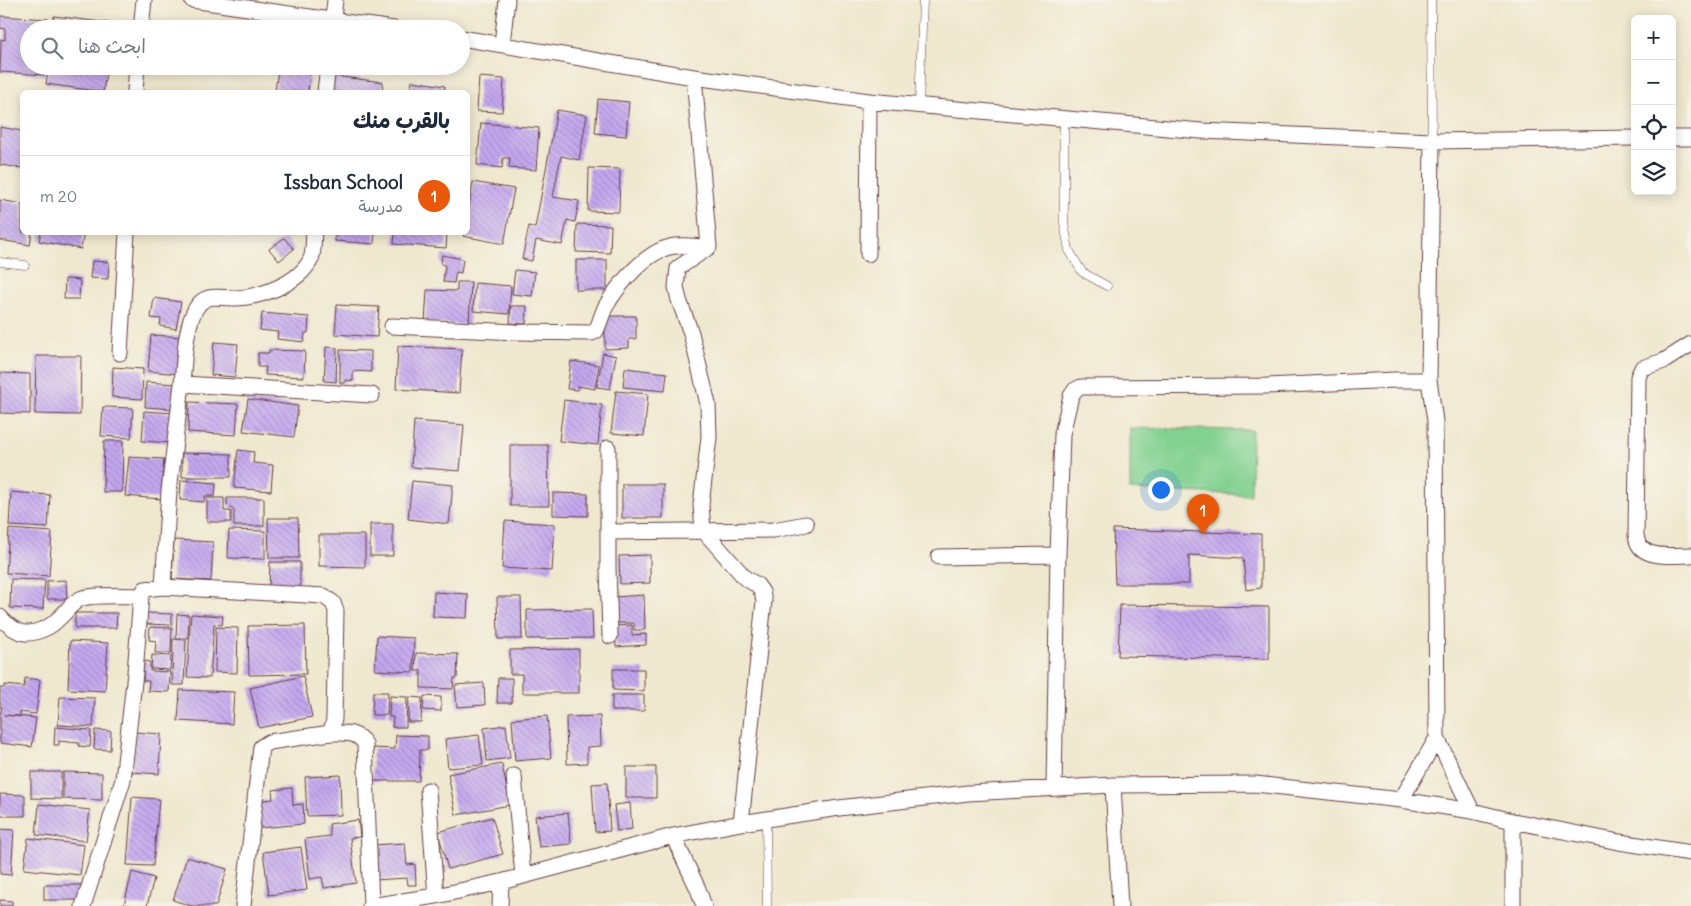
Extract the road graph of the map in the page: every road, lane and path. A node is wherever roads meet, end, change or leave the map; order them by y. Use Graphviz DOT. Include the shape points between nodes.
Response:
graph roads {
  1 [pos="144,0"];
  2 [pos="192,0"];
  3 [pos="335,0"];
  4 [pos="507,0"];
  5 [pos="923,0"];
  6 [pos="1431,0"];
  7 [pos="142,20"];
  8 [pos="305,20"];
  9 [pos="333,20"];
  10 [pos="470,39"];
  11 [pos="502,44"];
  12 [pos="136,75"];
  13 [pos="327,75"];
  14 [pos="694,77"];
  15 [pos="135,90"];
  16 [pos="325,90"];
  17 [pos="869,101"];
  18 [pos="919,106"];
  19 [pos="1064,119"];
  20 [pos="1631,138"];
  21 [pos="1676,138"];
  22 [pos="1691,138"];
  23 [pos="1432,141"];
  24 [pos="126,235"];
  25 [pos="314,235"];
  26 [pos="709,247"];
  27 [pos="868,254"];
  28 [pos="0,262"];
  29 [pos="25,265"];
  30 [pos="1107,286"];
  31 [pos="392,326"];
  32 [pos="1691,344"];
  33 [pos="120,354"];
  34 [pos="1429,380"];
  35 [pos="182,384"];
  36 [pos="372,395"];
  37 [pos="608,448"];
  38 [pos="806,524"];
  39 [pos="703,530"];
  40 [pos="608,532"];
  41 [pos="1691,555"];
  42 [pos="1058,556"];
  43 [pos="938,557"];
  44 [pos="163,587"];
  45 [pos="141,596"];
  46 [pos="0,617"];
  47 [pos="610,636"];
  48 [pos="331,733"];
  49 [pos="1437,738"];
  50 [pos="514,776"];
  51 [pos="1112,785"];
  52 [pos="1054,788"];
  53 [pos="428,790"];
  54 [pos="1401,800"];
  55 [pos="1472,812"];
  56 [pos="766,819"];
  57 [pos="1513,821"];
  58 [pos="742,823"];
  59 [pos="673,836"];
  60 [pos="1691,853"];
  61 [pos="523,876"];
  62 [pos="501,882"];
  63 [pos="436,896"];
  64 [pos="390,905"];
  65 [pos="83,906"];
  66 [pos="243,906"];
  67 [pos="370,906"];
  68 [pos="500,906"];
  69 [pos="704,906"];
  70 [pos="767,906"];
  71 [pos="1120,906"];
  72 [pos="1513,906"];
  1 -- 7 [label="street"];
  2 -- 8 [label="street"];
  3 -- 9 [label="street"];
  4 -- 11 [label="street"];
  5 -- 18 [label="lane"];
  6 -- 23 [label="lane"];
  10 -- 11 [label="street"];
  11 -- 14 [label="street"];
  12 -- 15 [label="street"];
  13 -- 16 [label="street"];
  14 -- 17 [label="street"];
  14 -- 26 [label="street"];
  17 -- 18 [label="street"];
  17 -- 27 [label="street"];
  18 -- 19 [label="street"];
  19 -- 23 [label="street" via="1201,131"];
  19 -- 30 [label="lane" via="1064,223 1069,250 1082,272"];
  20 -- 23 [label="street"];
  21 -- 22 [label="street"];
  23 -- 34 [label="street"];
  24 -- 33 [label="street"];
  25 -- 35 [label="street" via="310,260 301,273 284,286 234,298 212,297 200,303 188,330"];
  26 -- 31 [label="street" via="672,246 644,261 620,287 592,333"];
  26 -- 39 [label="street" via="678,268 676,287 708,404 709,437 701,505"];
  28 -- 29 [label="lane"];
  32 -- 41 [label="street" via="1639,372 1636,535 1639,546 1648,553"];
  34 -- 42 [label="street" via="1267,386 1081,387 1071,396 1062,434"];
  34 -- 49 [label="street" via="1435,421"];
  35 -- 36 [label="street"];
  35 -- 44 [label="street" via="169,491"];
  37 -- 40 [label="street"];
  38 -- 39 [label="street" via="773,530"];
  39 -- 40 [label="street"];
  39 -- 58 [label="street" via="744,578 757,585 764,601"];
  40 -- 47 [label="street"];
  42 -- 43 [label="street"];
  42 -- 52 [label="street"];
  44 -- 45 [label="street" via="145,590"];
  44 -- 48 [label="street" via="324,596 333,603 336,611"];
  45 -- 46 [label="street" via="80,599 56,622 25,633 6,624"];
  45 -- 65 [label="street" via="123,780"];
  48 -- 66 [label="street" via="269,742 261,747"];
  48 -- 67 [label="street" via="352,733 365,744"];
  49 -- 54 [label="street"];
  49 -- 55 [label="street"];
  50 -- 61 [label="street"];
  51 -- 52 [label="street"];
  51 -- 54 [label="street" via="1255,784"];
  51 -- 71 [label="street"];
  52 -- 56 [label="street" via="968,793"];
  53 -- 63 [label="street"];
  54 -- 55 [label="street"];
  55 -- 57 [label="street"];
  56 -- 58 [label="street"];
  56 -- 70 [label="lane"];
  57 -- 60 [label="street"];
  57 -- 72 [label="street"];
  58 -- 59 [label="street"];
  59 -- 61 [label="street"];
  59 -- 69 [label="street"];
  61 -- 62 [label="street"];
  62 -- 63 [label="street"];
  62 -- 68 [label="street"];
  63 -- 64 [label="street"];
  64 -- 67 [label="street"];
}
